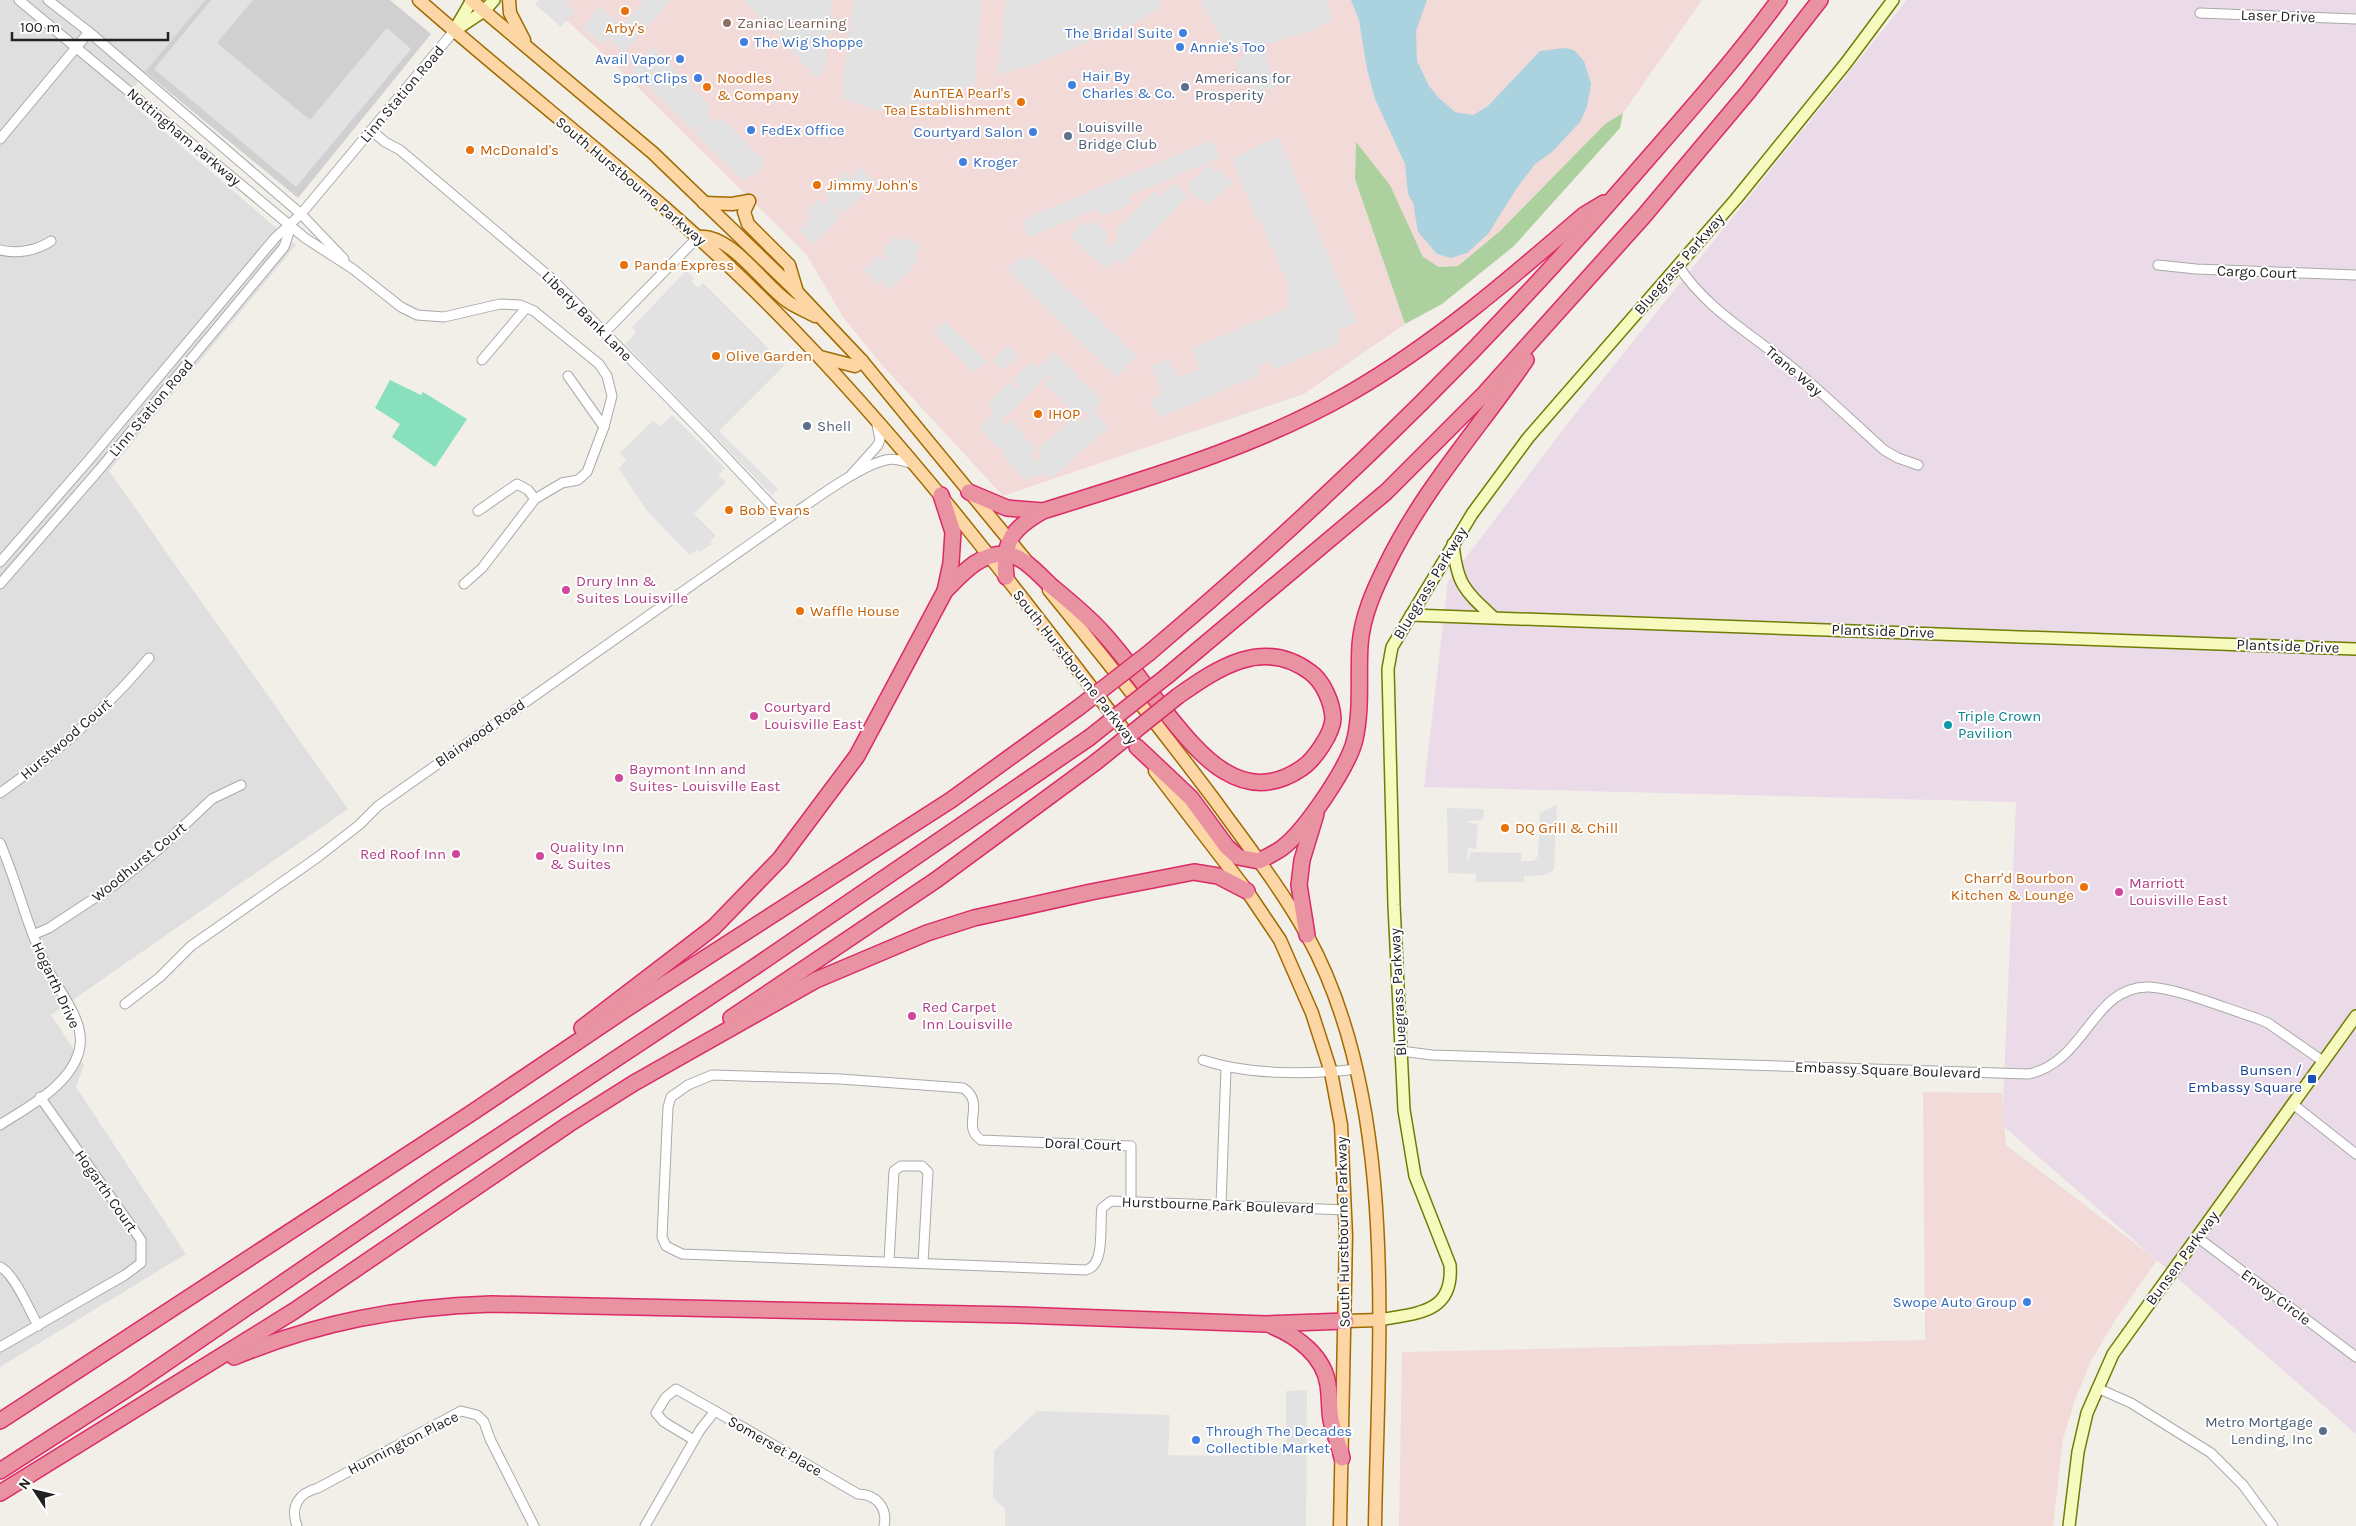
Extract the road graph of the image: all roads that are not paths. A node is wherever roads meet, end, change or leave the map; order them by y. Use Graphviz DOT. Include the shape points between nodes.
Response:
graph roads {
  1 [pos="19,0"];
  2 [pos="49,0"];
  3 [pos="419,0"];
  4 [pos="471,0"];
  5 [pos="494,0"];
  6 [pos="509,0"];
  7 [pos="1778,0"];
  8 [pos="1820,0"];
  9 [pos="1893,0"];
  10 [pos="484,11"];
  11 [pos="2200,13"];
  12 [pos="2356,18"];
  13 [pos="454,31"];
  14 [pos="89,32"];
  15 [pos="526,44"];
  16 [pos="76,48"];
  17 [pos="372,130"];
  18 [pos="0,139"];
  19 [pos="1616,196"];
  20 [pos="704,203"];
  21 [pos="301,214"];
  22 [pos="292,225"];
  23 [pos="698,237"];
  24 [pos="51,241"];
  25 [pos="0,250"];
  26 [pos="2158,265"];
  27 [pos="1678,266"];
  28 [pos="353,269"];
  29 [pos="2356,275"];
  30 [pos="797,292"];
  31 [pos="225,299"];
  32 [pos="1565,304"];
  33 [pos="235,307"];
  34 [pos="526,308"];
  35 [pos="826,322"];
  36 [pos="604,333"];
  37 [pos="820,356"];
  38 [pos="482,360"];
  39 [pos="862,361"];
  40 [pos="568,376"];
  41 [pos="875,417"];
  42 [pos="604,427"];
  43 [pos="88,462"];
  44 [pos="915,464"];
  45 [pos="1918,465"];
  46 [pos="99,470"];
  47 [pos="848,478"];
  48 [pos="969,492"];
  49 [pos="940,495"];
  50 [pos="535,499"];
  51 [pos="478,511"];
  52 [pos="1044,511"];
  53 [pos="783,521"];
  54 [pos="1454,544"];
  55 [pos="1002,550"];
  56 [pos="0,562"];
  57 [pos="1031,567"];
  58 [pos="2,577"];
  59 [pos="1006,577"];
  60 [pos="464,584"];
  61 [pos="945,591"];
  62 [pos="1411,615"];
  63 [pos="1492,616"];
  64 [pos="2356,648"];
  65 [pos="149,658"];
  66 [pos="1137,746"];
  67 [pos="241,785"];
  68 [pos="0,793"];
  69 [pos="1320,802"];
  70 [pos="0,843"];
  71 [pos="1259,861"];
  72 [pos="1247,891"];
  73 [pos="33,935"];
  74 [pos="1307,935"];
  75 [pos="125,1004"];
  76 [pos="2356,1016"];
  77 [pos="1401,1051"];
  78 [pos="1203,1060"];
  79 [pos="2324,1062"];
  80 [pos="1226,1068"];
  81 [pos="1356,1069"];
  82 [pos="1331,1072"];
  83 [pos="634,1083"];
  84 [pos="40,1097"];
  85 [pos="2294,1105"];
  86 [pos="470,1114"];
  87 [pos="0,1125"];
  88 [pos="1009,1142"];
  89 [pos="2356,1154"];
  90 [pos="1131,1201"];
  91 [pos="1222,1204"];
  92 [pos="1346,1210"];
  93 [pos="2197,1237"];
  94 [pos="889,1262"];
  95 [pos="923,1263"];
  96 [pos="0,1267"];
  97 [pos="1379,1320"];
  98 [pos="1346,1321"];
  99 [pos="1266,1324"];
  100 [pos="38,1326"];
  101 [pos="0,1347"];
  102 [pos="2356,1357"];
  103 [pos="196,1374"];
  104 [pos="2097,1388"];
  105 [pos="715,1411"];
  106 [pos="0,1421"];
  107 [pos="694,1440"];
  108 [pos="1342,1458"];
  109 [pos="0,1471"];
  110 [pos="0,1493"];
  111 [pos="297,1526"];
  112 [pos="534,1526"];
  113 [pos="645,1526"];
  114 [pos="884,1526"];
  115 [pos="1340,1526"];
  116 [pos="1375,1526"];
  117 [pos="2070,1526"];
  118 [pos="2273,1526"];
  1 -- 16 [label="street, Nottingham Parkway"];
  2 -- 14 [label="street, Nottingham Parkway"];
  3 -- 13 [label="main road, South Hurstbourne Parkway"];
  4 -- 10 [label="main road, South Hurstbourne Parkway"];
  4 -- 13 [label="street, Linn Station Road"];
  5 -- 10 [label="street, Linn Station Road"];
  6 -- 15 [label="main road" via="510,13"];
  7 -- 19 [label="highway" via="1737,57"];
  8 -- 32 [label="highway" via="1748,92"];
  9 -- 27 [label="street, Bluegrass Parkway" via="1770,157"];
  10 -- 13 [label="street, Linn Station Road"];
  10 -- 15 [label="main road, South Hurstbourne Parkway"];
  11 -- 12 [label="street, Laser Drive"];
  13 -- 17 [label="street, Linn Station Road"];
  13 -- 23 [label="main road, South Hurstbourne Parkway"];
  14 -- 16 [label="street"];
  14 -- 21 [label="street, Nottingham Parkway"];
  15 -- 20 [label="main road, South Hurstbourne Parkway" via="653,153"];
  16 -- 18 [label="street"];
  16 -- 22 [label="street, Nottingham Parkway"];
  17 -- 21 [label="street, Linn Station Road"];
  17 -- 36 [label="street, Liberty Bank Lane" via="551,278"];
  19 -- 52 [label="highway" via="1584,215 1440,334 1349,394 1208,458"];
  19 -- 86 [label="highway, bridge" via="1512,312 1393,433 1230,584 1149,653 951,800 629,1007"];
  20 -- 30 [label="main road, South Hurstbourne Parkway"];
  20 -- 30 [label="main road" via="749,201 744,212 748,224 789,266"];
  21 -- 22 [label="street, Linn Station Road"];
  21 -- 28 [label="street, Nottingham Parkway"];
  22 -- 28 [label="street, Nottingham Parkway" via="305,238"];
  22 -- 31 [label="street, Linn Station Road" via="275,238"];
  22 -- 33 [label="street, Linn Station Road" via="284,247"];
  23 -- 35 [label="main road" via="712,237 723,242 788,301"];
  23 -- 36 [label="street"];
  23 -- 37 [label="main road, South Hurstbourne Parkway"];
  24 -- 25 [label="street" via="24,251"];
  26 -- 29 [label="street, Cargo Court" via="2196,270"];
  27 -- 45 [label="street, Trane Way" via="1687,280 1720,312 1789,365 1884,450"];
  27 -- 54 [label="street, Bluegrass Parkway" via="1528,438 1494,482"];
  28 -- 34 [label="street, Nottingham Parkway" via="401,307 417,315 444,317 500,304"];
  30 -- 35 [label="main road, South Hurstbourne Parkway"];
  31 -- 33 [label="street"];
  31 -- 43 [label="street, Linn Station Road"];
  32 -- 69 [label="highway" via="1439,479 1386,565 1362,629 1360,706 1355,741"];
  32 -- 109 [label="highway, bridge" via="1486,393 1386,492 1168,676 1089,738 135,1384"];
  33 -- 46 [label="street, Linn Station Road"];
  34 -- 38 [label="street"];
  34 -- 42 [label="street, Nottingham Parkway" via="603,368 612,392"];
  35 -- 39 [label="main road, South Hurstbourne Parkway"];
  36 -- 53 [label="street, Liberty Bank Lane" via="707,437"];
  37 -- 39 [label="main road" via="855,366"];
  37 -- 41 [label="main road, South Hurstbourne Parkway"];
  39 -- 48 [label="main road, South Hurstbourne Parkway"];
  40 -- 42 [label="street"];
  41 -- 44 [label="main road, South Hurstbourne Parkway"];
  41 -- 47 [label="street, Blairwood Road" via="880,439 878,445"];
  42 -- 50 [label="street, Nottingham Parkway" via="583,477 555,486"];
  43 -- 46 [label="street"];
  43 -- 56 [label="street, Linn Station Road"];
  44 -- 47 [label="street, Blairwood Road" via="897,458 885,460"];
  44 -- 49 [label="main road, South Hurstbourne Parkway"];
  46 -- 58 [label="street, Linn Station Road"];
  47 -- 53 [label="street, Blairwood Road"];
  48 -- 52 [label="highway" via="1007,508"];
  48 -- 55 [label="main road, South Hurstbourne Parkway"];
  49 -- 55 [label="main road, South Hurstbourne Parkway"];
  49 -- 61 [label="highway" via="952,532 951,563"];
  50 -- 51 [label="street" via="517,484"];
  50 -- 60 [label="street" via="482,568"];
  52 -- 55 [label="highway" via="1023,522"];
  53 -- 75 [label="street, Blairwood Road" via="378,806 324,852 185,951 160,977"];
  54 -- 62 [label="street, Bluegrass Parkway"];
  54 -- 63 [label="street" via="1458,578 1467,593"];
  55 -- 57 [label="highway"];
  55 -- 59 [label="highway"];
  55 -- 61 [label="highway" via="972,564"];
  57 -- 71 [label="main road, South Hurstbourne Parkway" via="1158,725"];
  57 -- 83 [label="highway, bridge" via="1103,632 1195,749 1214,766 1236,778 1262,782 1290,777 1311,762 1333,719 1328,697 1317,676 1297,662 1270,656 1237,661 1213,672 1178,696 1096,762 936,880"];
  59 -- 66 [label="main road, South Hurstbourne Parkway"];
  61 -- 86 [label="highway" via="857,756 780,859 714,927"];
  62 -- 63 [label="street, Plantside Drive"];
  62 -- 77 [label="street, Bluegrass Parkway" via="1392,647 1388,669"];
  63 -- 64 [label="street, Plantside Drive"];
  65 -- 68 [label="street, Hurstwood Court" via="78,733"];
  66 -- 71 [label="highway" via="1190,798 1227,847 1238,857"];
  66 -- 72 [label="main road, South Hurstbourne Parkway"];
  67 -- 73 [label="street, Woodhurst Court" via="212,800 113,886"];
  69 -- 71 [label="highway" via="1283,848"];
  69 -- 74 [label="highway" via="1302,860 1299,884"];
  70 -- 73 [label="street, Hogarth Drive"];
  71 -- 74 [label="main road, South Hurstbourne Parkway"];
  72 -- 82 [label="main road, South Hurstbourne Parkway" via="1280,940 1297,976"];
  72 -- 83 [label="highway" via="1218,876 1194,872 974,918 927,933 816,980"];
  73 -- 84 [label="street, Hogarth Drive" via="76,1022 80,1037 79,1051 72,1066"];
  74 -- 81 [label="main road, South Hurstbourne Parkway" via="1326,978"];
  76 -- 79 [label="street, Bunsen Parkway"];
  77 -- 79 [label="street, Embassy Square Boulevard" via="1432,1055 2029,1074 2061,1060 2100,1011 2116,997 2131,989 2146,987 2170,991 2256,1018"];
  77 -- 97 [label="street, Bluegrass Parkway" via="1409,1151 1450,1264 1451,1275 1449,1289 1433,1307"];
  78 -- 80 [label="street"];
  79 -- 85 [label="street, Bunsen Parkway"];
  80 -- 82 [label="street"];
  80 -- 91 [label="street"];
  81 -- 82 [label="street"];
  81 -- 97 [label="main road, South Hurstbourne Parkway" via="1371,1168"];
  82 -- 92 [label="main road, South Hurstbourne Parkway" via="1341,1124"];
  83 -- 103 [label="highway"];
  84 -- 87 [label="street, Hogarth Drive"];
  84 -- 100 [label="street, Hogarth Court" via="141,1240 141,1263"];
  85 -- 89 [label="street"];
  85 -- 93 [label="street, Bunsen Parkway"];
  86 -- 106 [label="highway"];
  88 -- 90 [label="street, Doral Court" via="1131,1146"];
  88 -- 94 [label="street, Hurstbourne Park Boulevard" via="975,1137 972,1129 974,1100 963,1088 840,1079 712,1075 688,1085 671,1097 662,1237 666,1246 682,1254"];
  90 -- 91 [label="street, Hurstbourne Park Boulevard"];
  90 -- 95 [label="street, Hurstbourne Park Boulevard" via="1111,1201 1102,1208 1099,1259 1092,1268"];
  91 -- 92 [label="street, Hurstbourne Park Boulevard"];
  92 -- 98 [label="main road, South Hurstbourne Parkway"];
  93 -- 102 [label="street, Envoy Circle"];
  93 -- 104 [label="street, Bunsen Parkway" via="2113,1354"];
  94 -- 95 [label="street, Hurstbourne Park Boulevard"];
  94 -- 95 [label="street" via="894,1171 901,1166 922,1166 928,1172"];
  96 -- 100 [label="street" via="11,1277"];
  97 -- 98 [label="main road"];
  97 -- 116 [label="main road, South Hurstbourne Parkway"];
  98 -- 99 [label="highway"];
  98 -- 108 [label="main road, South Hurstbourne Parkway"];
  99 -- 103 [label="highway" via="988,1315 446,1305 379,1314 305,1331"];
  99 -- 108 [label="highway" via="1289,1333 1322,1367"];
  100 -- 101 [label="street, Hogarth Court"];
  103 -- 110 [label="highway"];
  104 -- 117 [label="street, Bunsen Parkway" via="2078,1452"];
  104 -- 118 [label="street" via="2131,1403 2211,1453 2243,1485"];
  105 -- 107 [label="street, Somerset Place"];
  105 -- 107 [label="street" via="676,1389 666,1397 656,1413 664,1422"];
  105 -- 114 [label="street, Somerset Place" via="858,1494 874,1498 881,1504 886,1518"];
  107 -- 113 [label="street, Somerset Place"];
  108 -- 115 [label="main road, South Hurstbourne Parkway"];
  111 -- 112 [label="street, Hunnington Place" via="293,1516 295,1506 308,1490 318,1488 461,1411 484,1422"];
}
